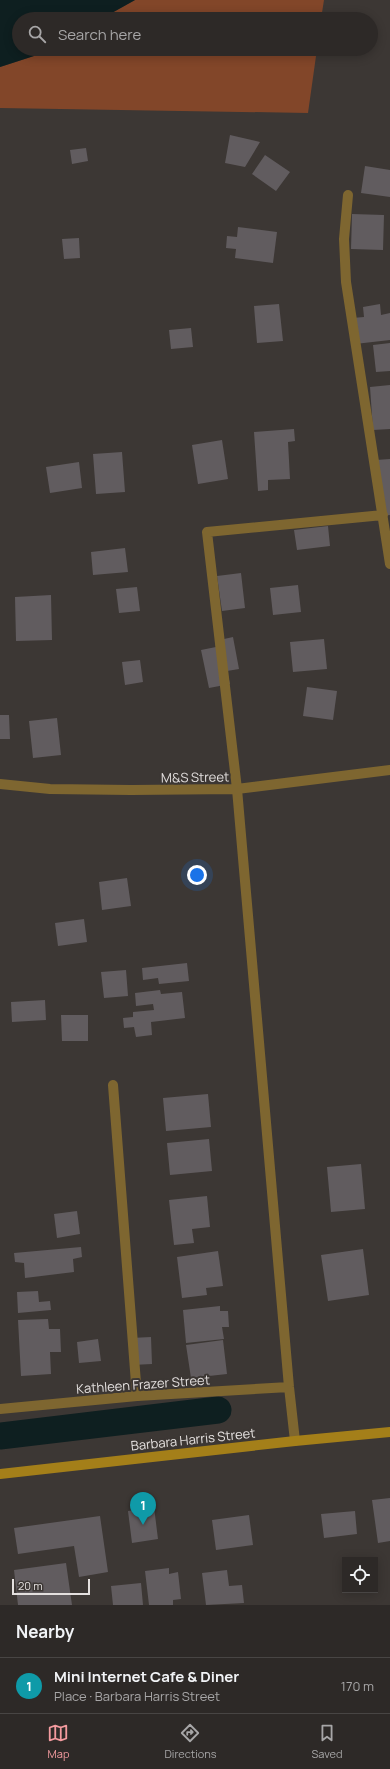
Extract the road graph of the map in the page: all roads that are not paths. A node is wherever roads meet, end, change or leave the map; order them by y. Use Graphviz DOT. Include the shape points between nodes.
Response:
graph roads {
  1 [pos="348,196"];
  2 [pos="383,515"];
  3 [pos="390,564"];
  4 [pos="390,770"];
  5 [pos="0,784"];
  6 [pos="237,789"];
  7 [pos="113,1085"];
  8 [pos="289,1387"];
  9 [pos="137,1396"];
  10 [pos="0,1409"];
  11 [pos="390,1432"];
  12 [pos="295,1441"];
  13 [pos="0,1474"];
  1 -- 2 [label="street" via="344,239 346,282"];
  2 -- 3 [label="street"];
  2 -- 6 [label="street" via="207,532"];
  4 -- 6 [label="street, M&S Street"];
  5 -- 6 [label="street, M&S Street" via="57,789"];
  6 -- 8 [label="street"];
  7 -- 9 [label="street"];
  8 -- 9 [label="street, Kathleen Frazer Street"];
  8 -- 12 [label="street"];
  9 -- 10 [label="street, Kathleen Frazer Street"];
  11 -- 12 [label="street, Barbara Harris Street"];
  12 -- 13 [label="street, Barbara Harris Street"];
}
